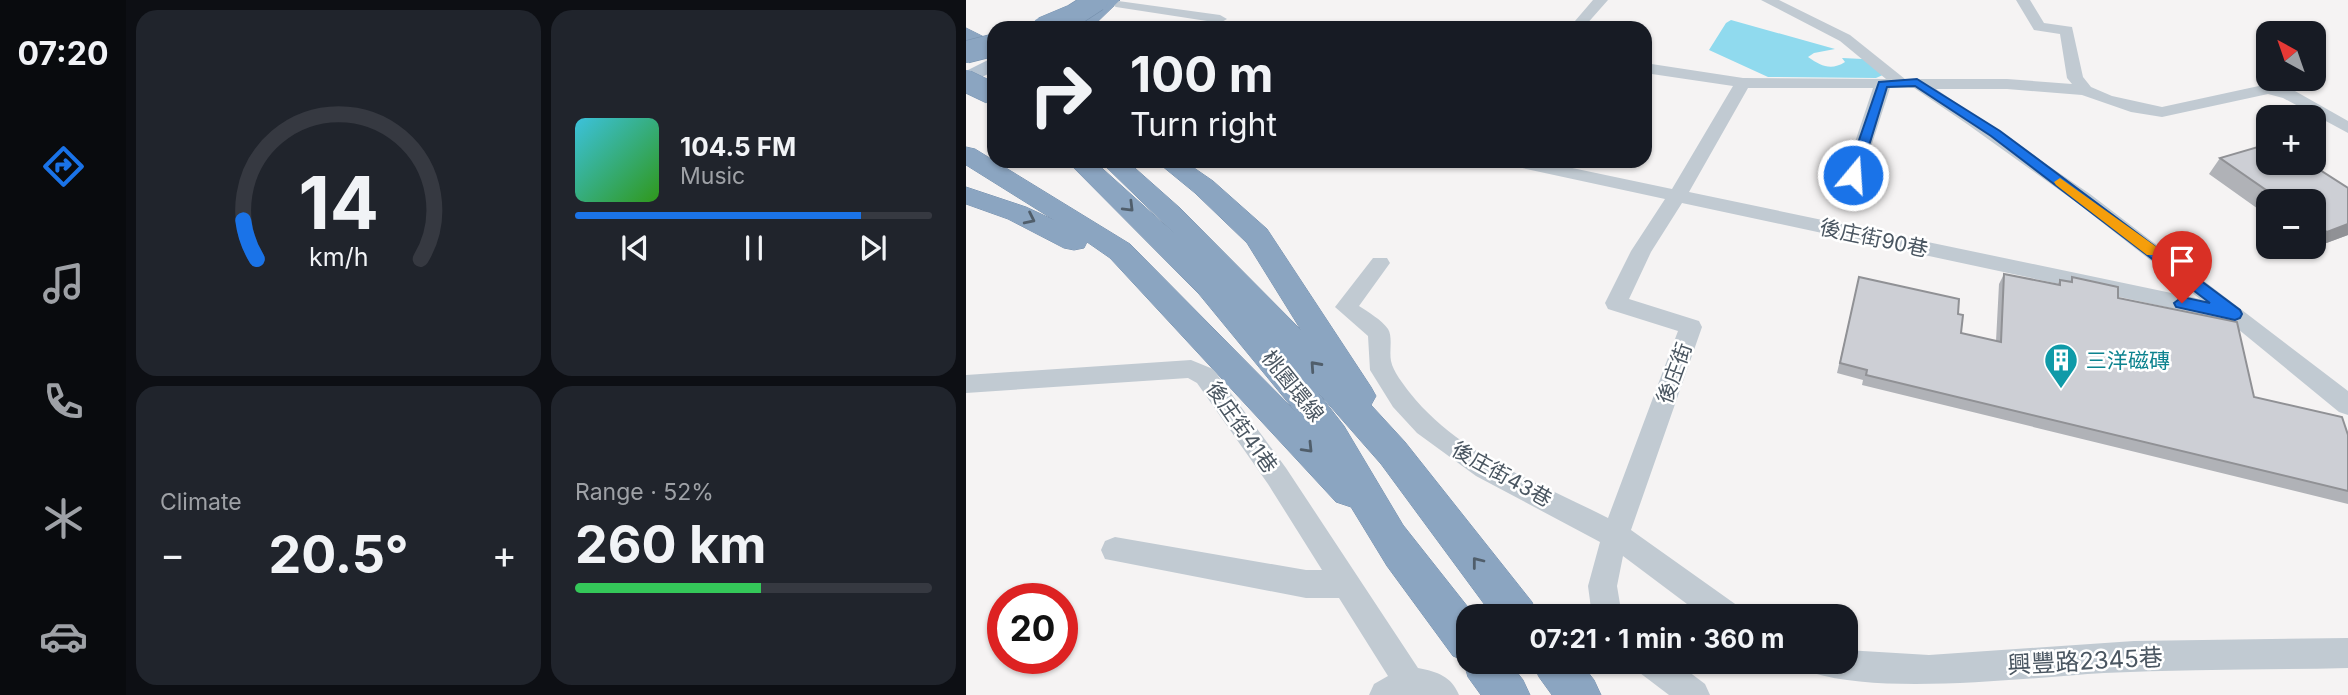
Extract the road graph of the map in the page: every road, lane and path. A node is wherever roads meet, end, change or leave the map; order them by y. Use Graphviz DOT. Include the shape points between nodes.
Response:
graph roads {
  1 [pos="1076,0"];
  2 [pos="1086,0"];
  3 [pos="1601,0"];
  4 [pos="1768,0"];
  5 [pos="2023,0"];
  6 [pos="1111,1"];
  7 [pos="1220,19"];
  8 [pos="1052,21"];
  9 [pos="1054,21"];
  10 [pos="1058,21"];
  11 [pos="1088,21"];
  12 [pos="1582,21"];
  13 [pos="966,34"];
  14 [pos="987,47"];
  15 [pos="987,52"];
  16 [pos="972,66"];
  17 [pos="1652,69"];
  18 [pos="987,80"];
  19 [pos="1743,83"];
  20 [pos="1910,83"];
  21 [pos="1883,84"];
  22 [pos="987,87"];
  23 [pos="2085,90"];
  24 [pos="966,95"];
  25 [pos="2348,128"];
  26 [pos="966,154"];
  27 [pos="987,167"];
  28 [pos="989,168"];
  29 [pos="1086,168"];
  30 [pos="1120,168"];
  31 [pos="1148,168"];
  32 [pos="1178,168"];
  33 [pos="1545,168"];
  34 [pos="1853,175"];
  35 [pos="966,195"];
  36 [pos="1677,197"];
  37 [pos="1380,263"];
  38 [pos="2235,314"];
  39 [pos="1311,320"];
  40 [pos="1193,328"];
  41 [pos="966,384"];
  42 [pos="2348,405"];
  43 [pos="1392,453"];
  44 [pos="1380,522"];
  45 [pos="1615,536"];
  46 [pos="1115,550"];
  47 [pos="1347,584"];
  48 [pos="1509,604"];
  49 [pos="1602,604"];
  50 [pos="1712,604"];
  51 [pos="1456,625"];
  52 [pos="2348,653"];
  53 [pos="1858,666"];
  54 [pos="1492,674"];
  55 [pos="1562,674"];
  56 [pos="1667,674"];
  57 [pos="1397,688"];
  58 [pos="1443,695"];
  59 [pos="1508,695"];
  60 [pos="1579,695"];
  61 [pos="1694,695"];
  1 -- 8 [label="highway"];
  2 -- 9 [label="main road"];
  3 -- 12 [label="street"];
  4 -- 20 [label="street" via="1845,38"];
  5 -- 23 [label="street" via="2039,27 2067,30 2075,78"];
  6 -- 7 [label="lane"];
  6 -- 10 [label="highway, bridge"];
  6 -- 11 [label="highway"];
  13 -- 14 [label="highway"];
  15 -- 16 [label="highway, bridge"];
  16 -- 18 [label="highway, bridge"];
  17 -- 19 [label="street"];
  19 -- 21 [label="street"];
  19 -- 36 [label="street, 後庄街"];
  20 -- 21 [label="street"];
  20 -- 23 [label="street"];
  20 -- 38 [label="street" via="1996,134"];
  21 -- 34 [label="street"];
  22 -- 24 [label="main road"];
  23 -- 25 [label="street" via="2162,112 2268,89 2289,94"];
  26 -- 27 [label="highway"];
  28 -- 40 [label="highway" via="1119,251"];
  29 -- 44 [label="highway, 桃園環線, one-way" via="1201,278 1263,348 1326,427"];
  43 -- 30 [label="highway, 桃園環線, one-way" via="1236,281"];
  31 -- 39 [label="highway" via="1211,219"];
  32 -- 39 [label="highway" via="1257,236"];
  33 -- 36 [label="street, 後庄街90巷"];
  35 -- 40 [label="highway, one-way" via="1017,213 1078,244"];
  36 -- 38 [label="street, 後庄街90巷"];
  36 -- 45 [label="street, 後庄街" via="1641,251 1616,303 1691,327"];
  37 -- 45 [label="street, 後庄街43巷" via="1346,307 1379,333 1381,368 1405,403 1454,451"];
  38 -- 42 [label="street"];
  39 -- 43 [label="highway"];
  40 -- 44 [label="highway, one-way"];
  41 -- 47 [label="street, 後庄街41巷" via="1191,369 1205,376"];
  48 -- 43 [label="highway, 桃園環線, one-way"];
  44 -- 51 [label="highway, 桃園環線"];
  45 -- 49 [label="street, 後庄街" via="1601,583"];
  45 -- 50 [label="street"];
  46 -- 47 [label="street" via="1306,584"];
  47 -- 57 [label="street, 後庄街41巷"];
  52 -- 53 [label="street, 興豐路2345巷" via="2103,658 1934,671"];
  54 -- 59 [label="highway"];
  55 -- 60 [label="highway"];
  56 -- 61 [label="street"];
  57 -- 58 [label="street" via="1435,687"];
}
